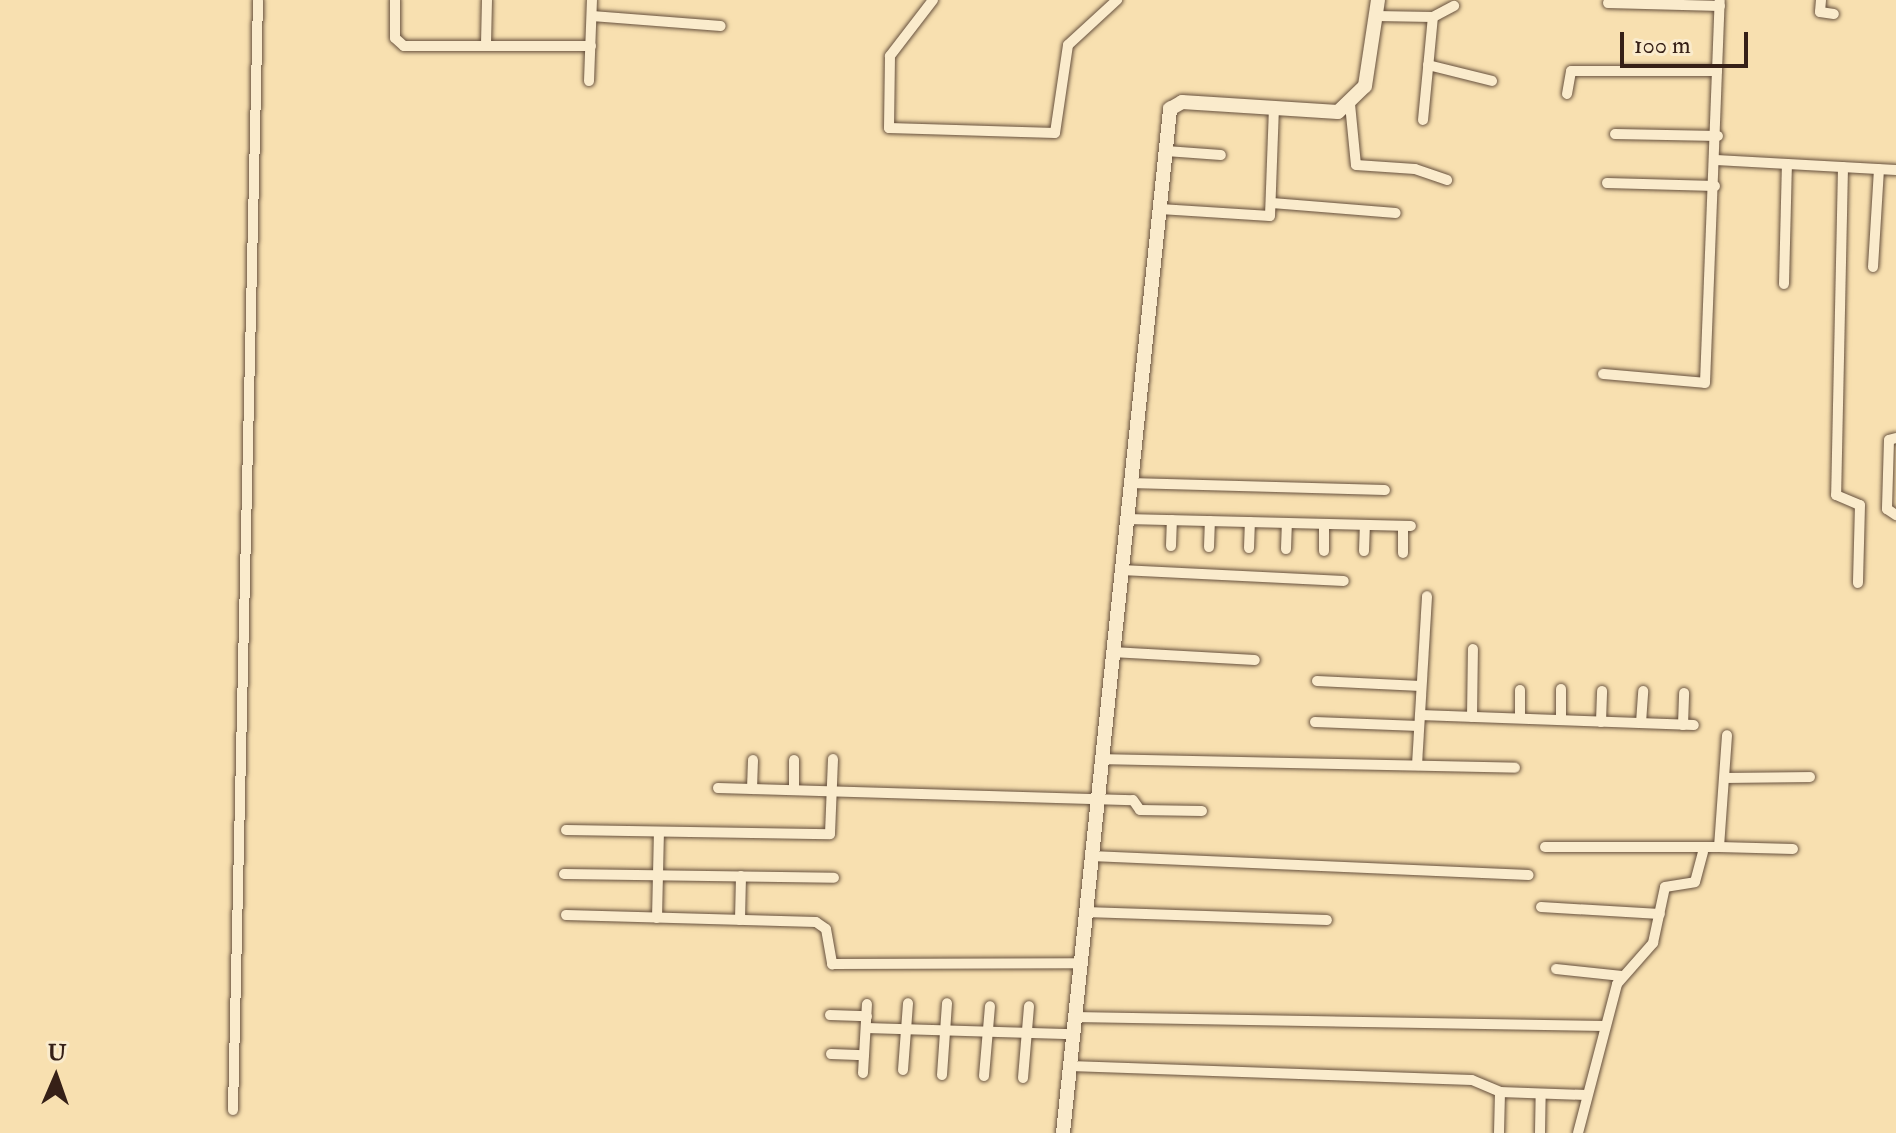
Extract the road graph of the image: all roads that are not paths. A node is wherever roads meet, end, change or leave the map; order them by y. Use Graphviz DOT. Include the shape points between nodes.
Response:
graph roads {
  1 [pos="258,0"];
  2 [pos="395,0"];
  3 [pos="487,0"];
  4 [pos="592,0"];
  5 [pos="933,0"];
  6 [pos="1117,0"];
  7 [pos="1378,0"];
  8 [pos="1821,0"];
  9 [pos="1608,3"];
  10 [pos="1720,3"];
  11 [pos="1454,6"];
  12 [pos="1834,14"];
  13 [pos="592,16"];
  14 [pos="1376,16"];
  15 [pos="1433,17"];
  16 [pos="721,26"];
  17 [pos="486,44"];
  18 [pos="591,46"];
  19 [pos="1428,65"];
  20 [pos="1717,71"];
  21 [pos="589,81"];
  22 [pos="1492,81"];
  23 [pos="1567,94"];
  24 [pos="1350,104"];
  25 [pos="1274,109"];
  26 [pos="1423,120"];
  27 [pos="1615,134"];
  28 [pos="1718,136"];
  29 [pos="1166,151"];
  30 [pos="1221,155"];
  31 [pos="1716,160"];
  32 [pos="1787,164"];
  33 [pos="1843,167"];
  34 [pos="1879,169"];
  35 [pos="1896,170"];
  36 [pos="1447,180"];
  37 [pos="1607,183"];
  38 [pos="1715,186"];
  39 [pos="1272,203"];
  40 [pos="1160,209"];
  41 [pos="1396,213"];
  42 [pos="1873,267"];
  43 [pos="1784,284"];
  44 [pos="1603,374"];
  45 [pos="1896,438"];
  46 [pos="1130,483"];
  47 [pos="1385,490"];
  48 [pos="1896,515"];
  49 [pos="1126,519"];
  50 [pos="1172,520"];
  51 [pos="1210,521"];
  52 [pos="1250,522"];
  53 [pos="1287,523"];
  54 [pos="1324,524"];
  55 [pos="1365,525"];
  56 [pos="1171,546"];
  57 [pos="1209,547"];
  58 [pos="1249,548"];
  59 [pos="1286,549"];
  60 [pos="1324,551"];
  61 [pos="1364,551"];
  62 [pos="1403,553"];
  63 [pos="1121,570"];
  64 [pos="1344,581"];
  65 [pos="1858,583"];
  66 [pos="1427,596"];
  67 [pos="1473,649"];
  68 [pos="1112,652"];
  69 [pos="1255,660"];
  70 [pos="1317,681"];
  71 [pos="1421,686"];
  72 [pos="1561,689"];
  73 [pos="1520,690"];
  74 [pos="1602,691"];
  75 [pos="1643,691"];
  76 [pos="1684,693"];
  77 [pos="1472,717"];
  78 [pos="1520,718"];
  79 [pos="1419,720"];
  80 [pos="1561,720"];
  81 [pos="1315,722"];
  82 [pos="1601,722"];
  83 [pos="1641,723"];
  84 [pos="1727,735"];
  85 [pos="833,759"];
  86 [pos="1101,759"];
  87 [pos="753,760"];
  88 [pos="794,760"];
  89 [pos="1417,765"];
  90 [pos="1515,768"];
  91 [pos="1810,777"];
  92 [pos="1728,778"];
  93 [pos="718,788"];
  94 [pos="752,789"];
  95 [pos="794,790"];
  96 [pos="832,791"];
  97 [pos="1096,798"];
  98 [pos="1202,811"];
  99 [pos="566,830"];
  100 [pos="659,832"];
  101 [pos="1545,847"];
  102 [pos="1719,847"];
  103 [pos="1793,849"];
  104 [pos="1703,852"];
  105 [pos="1091,856"];
  106 [pos="564,874"];
  107 [pos="658,875"];
  108 [pos="1529,875"];
  109 [pos="741,876"];
  110 [pos="834,878"];
  111 [pos="1541,907"];
  112 [pos="1085,912"];
  113 [pos="1660,914"];
  114 [pos="566,915"];
  115 [pos="657,918"];
  116 [pos="740,920"];
  117 [pos="1327,920"];
  118 [pos="1080,963"];
  119 [pos="1556,969"];
  120 [pos="1622,976"];
  121 [pos="908,1003"];
  122 [pos="947,1003"];
  123 [pos="867,1004"];
  124 [pos="990,1006"];
  125 [pos="1029,1006"];
  126 [pos="830,1015"];
  127 [pos="1074,1017"];
  128 [pos="866,1022"];
  129 [pos="1605,1026"];
  130 [pos="906,1029"];
  131 [pos="945,1030"];
  132 [pos="988,1032"];
  133 [pos="1027,1033"];
  134 [pos="1073,1034"];
  135 [pos="831,1054"];
  136 [pos="864,1055"];
  137 [pos="1070,1066"];
  138 [pos="903,1070"];
  139 [pos="863,1073"];
  140 [pos="942,1075"];
  141 [pos="984,1076"];
  142 [pos="1023,1078"];
  143 [pos="1500,1092"];
  144 [pos="1541,1094"];
  145 [pos="1586,1095"];
  146 [pos="233,1110"];
  147 [pos="1063,1133"];
  148 [pos="1499,1133"];
  149 [pos="1540,1133"];
  150 [pos="1578,1133"];
  1 -- 146 [label="street"];
  2 -- 17 [label="street" via="398,43"];
  3 -- 17 [label="street"];
  4 -- 13 [label="street"];
  5 -- 6 [label="street" via="890,56 889,128 1055,133 1068,45"];
  7 -- 14 [label="street"];
  8 -- 12 [label="street" via="1820,12"];
  9 -- 10 [label="street"];
  10 -- 20 [label="street"];
  11 -- 15 [label="street"];
  13 -- 16 [label="street"];
  13 -- 18 [label="street"];
  14 -- 15 [label="street"];
  14 -- 24 [label="street" via="1365,86"];
  15 -- 19 [label="street"];
  17 -- 18 [label="street"];
  18 -- 21 [label="street"];
  19 -- 22 [label="street"];
  19 -- 26 [label="street"];
  20 -- 23 [label="street" via="1571,71"];
  20 -- 28 [label="street"];
  24 -- 25 [label="street" via="1322,113"];
  24 -- 36 [label="street" via="1356,165 1415,169"];
  25 -- 29 [label="street" via="1175,104"];
  25 -- 39 [label="street"];
  27 -- 28 [label="street"];
  28 -- 31 [label="street"];
  29 -- 30 [label="street"];
  29 -- 40 [label="street"];
  31 -- 32 [label="street"];
  31 -- 38 [label="street"];
  32 -- 33 [label="street"];
  32 -- 43 [label="street"];
  33 -- 34 [label="street"];
  33 -- 65 [label="street" via="1836,495 1860,505"];
  34 -- 35 [label="street"];
  34 -- 42 [label="street"];
  37 -- 38 [label="street"];
  38 -- 44 [label="street" via="1705,383"];
  39 -- 40 [label="street" via="1270,216"];
  39 -- 41 [label="street"];
  40 -- 46 [label="street"];
  45 -- 48 [label="street" via="1889,440 1887,509"];
  46 -- 47 [label="street"];
  46 -- 49 [label="street"];
  49 -- 50 [label="street"];
  49 -- 63 [label="street"];
  50 -- 51 [label="street"];
  50 -- 56 [label="street"];
  51 -- 52 [label="street"];
  51 -- 57 [label="street"];
  52 -- 53 [label="street"];
  52 -- 58 [label="street"];
  53 -- 54 [label="street"];
  53 -- 59 [label="street"];
  54 -- 55 [label="street"];
  54 -- 60 [label="street"];
  55 -- 61 [label="street"];
  55 -- 62 [label="street" via="1407,526"];
  63 -- 64 [label="street"];
  63 -- 68 [label="street"];
  66 -- 71 [label="street"];
  67 -- 77 [label="street"];
  68 -- 69 [label="street"];
  68 -- 86 [label="street"];
  70 -- 71 [label="street"];
  71 -- 79 [label="street"];
  72 -- 80 [label="street"];
  73 -- 78 [label="street"];
  74 -- 82 [label="street"];
  75 -- 83 [label="street"];
  76 -- 83 [label="street" via="1688,725"];
  77 -- 78 [label="street"];
  77 -- 79 [label="street"];
  78 -- 80 [label="street"];
  79 -- 81 [label="street"];
  79 -- 89 [label="street"];
  80 -- 82 [label="street"];
  82 -- 83 [label="street"];
  84 -- 92 [label="street"];
  85 -- 96 [label="street"];
  86 -- 89 [label="street"];
  86 -- 97 [label="street"];
  87 -- 94 [label="street"];
  88 -- 95 [label="street"];
  89 -- 90 [label="street"];
  91 -- 92 [label="street"];
  92 -- 102 [label="street"];
  93 -- 94 [label="street"];
  94 -- 95 [label="street"];
  95 -- 96 [label="street"];
  96 -- 97 [label="street"];
  96 -- 100 [label="street" via="830,834"];
  97 -- 98 [label="street" via="1133,800 1140,810"];
  97 -- 105 [label="street"];
  99 -- 100 [label="street"];
  100 -- 107 [label="street"];
  101 -- 104 [label="street"];
  102 -- 103 [label="street"];
  102 -- 104 [label="street"];
  104 -- 113 [label="street" via="1695,882 1665,887"];
  105 -- 108 [label="street"];
  105 -- 112 [label="street"];
  106 -- 107 [label="street"];
  107 -- 109 [label="street"];
  107 -- 115 [label="street"];
  109 -- 110 [label="street"];
  109 -- 116 [label="street"];
  111 -- 113 [label="street"];
  112 -- 117 [label="street"];
  112 -- 118 [label="street"];
  113 -- 120 [label="street" via="1653,943"];
  114 -- 115 [label="street"];
  115 -- 116 [label="street"];
  116 -- 118 [label="street" via="822,924 832,964"];
  118 -- 127 [label="street"];
  119 -- 120 [label="street" via="1596,967"];
  120 -- 129 [label="street"];
  121 -- 130 [label="street"];
  122 -- 131 [label="street"];
  123 -- 128 [label="street"];
  124 -- 132 [label="street"];
  125 -- 133 [label="street"];
  126 -- 128 [label="street"];
  127 -- 129 [label="street"];
  127 -- 134 [label="street"];
  128 -- 130 [label="street"];
  128 -- 136 [label="street"];
  129 -- 145 [label="street"];
  130 -- 131 [label="street"];
  130 -- 138 [label="street"];
  131 -- 132 [label="street"];
  131 -- 140 [label="street"];
  132 -- 133 [label="street"];
  132 -- 141 [label="street"];
  133 -- 134 [label="street"];
  133 -- 142 [label="street"];
  134 -- 137 [label="street"];
  135 -- 136 [label="street"];
  136 -- 139 [label="street"];
  137 -- 143 [label="street" via="1472,1080"];
  137 -- 147 [label="street"];
  143 -- 144 [label="street"];
  143 -- 148 [label="street"];
  144 -- 145 [label="street"];
  144 -- 149 [label="street"];
  145 -- 150 [label="street"];
}
